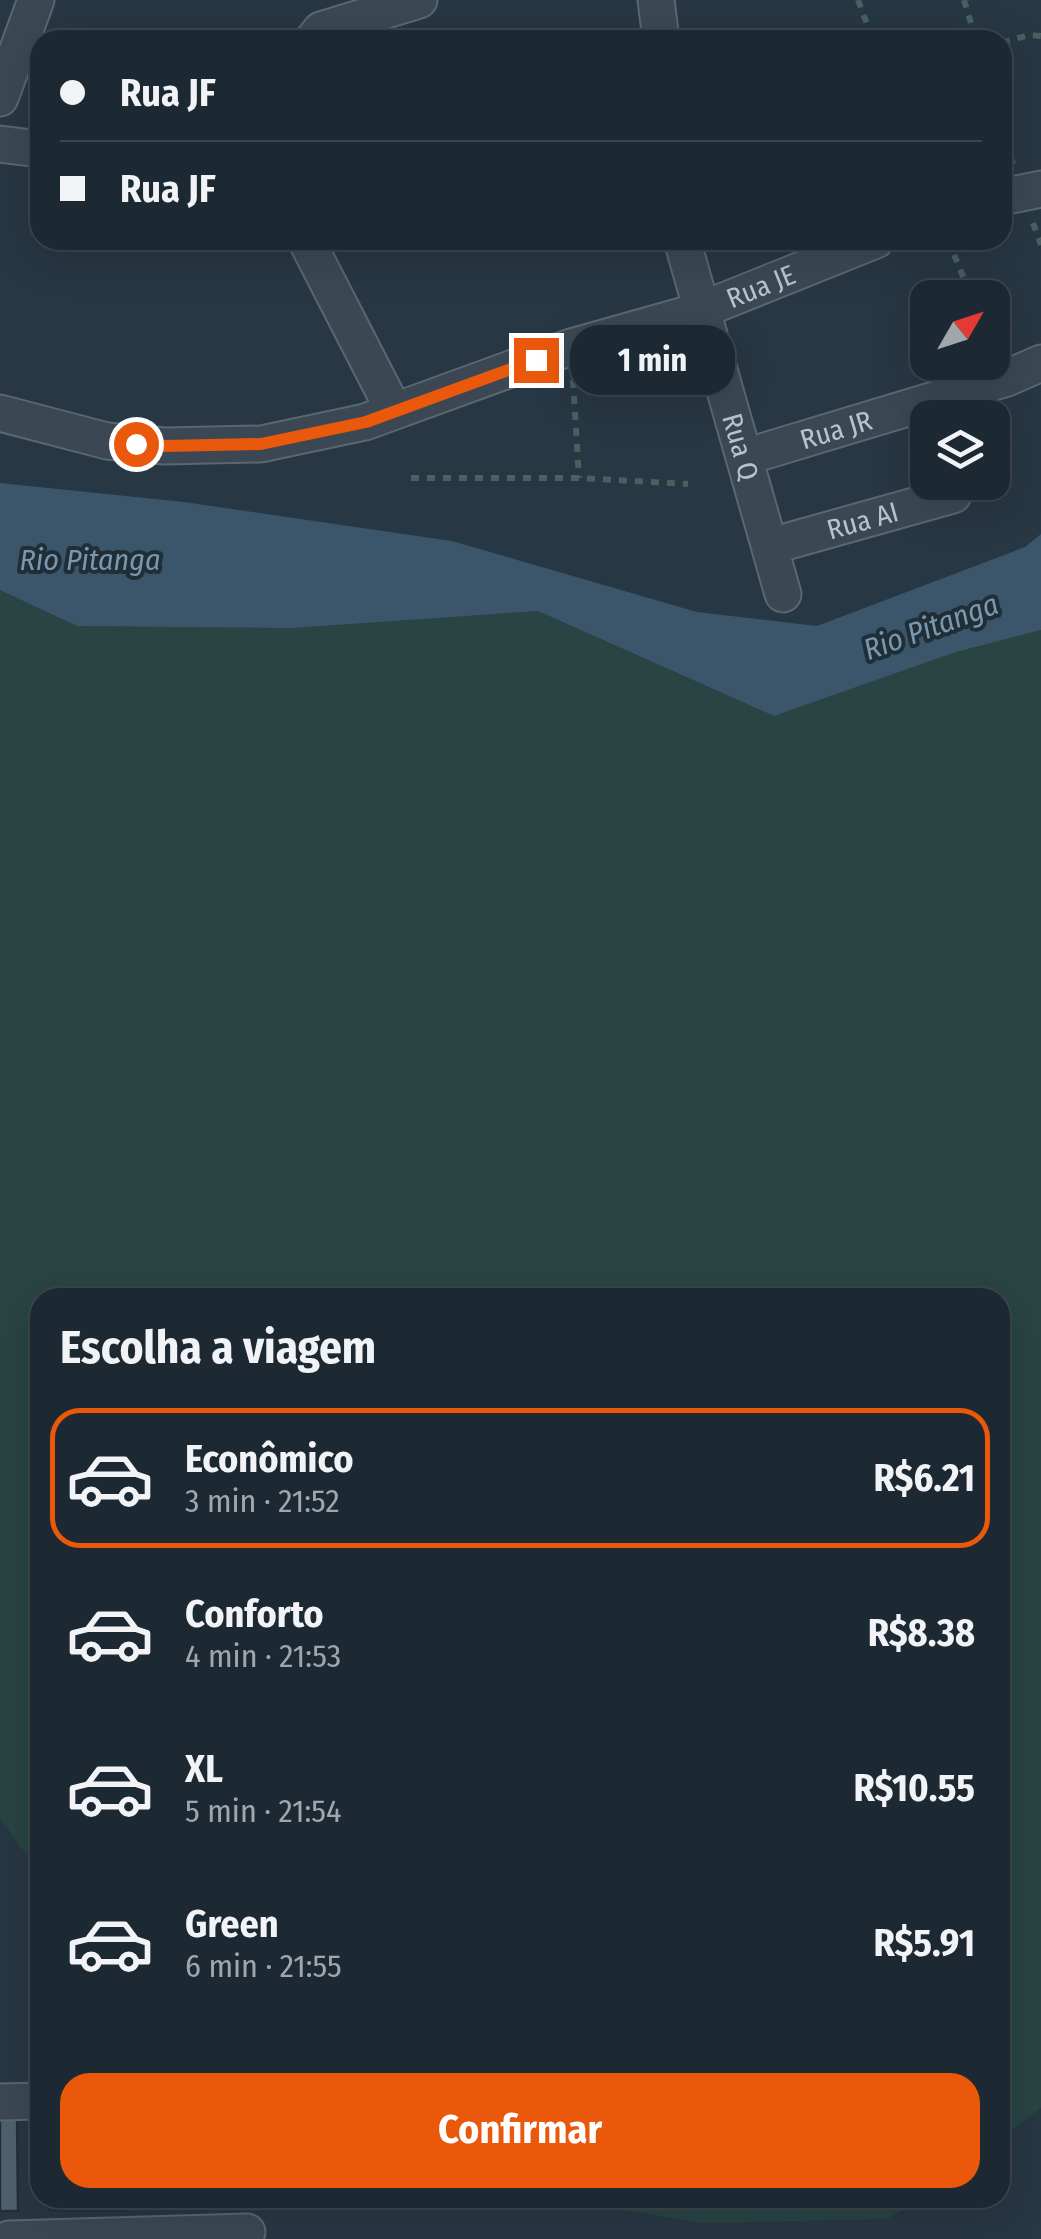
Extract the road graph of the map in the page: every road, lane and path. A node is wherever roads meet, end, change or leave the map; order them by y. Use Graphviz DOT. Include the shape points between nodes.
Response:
graph roads {
  1 [pos="36,0"];
  2 [pos="419,0"];
  3 [pos="656,0"];
  4 [pos="858,0"];
  5 [pos="964,0"];
  6 [pos="322,30"];
  7 [pos="660,30"];
  8 [pos="869,30"];
  9 [pos="973,30"];
  10 [pos="1041,36"];
  11 [pos="1012,40"];
  12 [pos="0,98"];
  13 [pos="0,144"];
  14 [pos="30,148"];
  15 [pos="1041,188"];
  16 [pos="1012,195"];
  17 [pos="311,250"];
  18 [pos="685,250"];
  19 [pos="851,250"];
  20 [pos="952,250"];
  21 [pos="965,280"];
  22 [pos="700,310"];
  23 [pos="571,348"];
  24 [pos="1041,363"];
  25 [pos="394,411"];
  26 [pos="0,413"];
  27 [pos="744,457"];
  28 [pos="411,478"];
  29 [pos="579,478"];
  30 [pos="688,484"];
  31 [pos="935,500"];
  32 [pos="771,546"];
  33 [pos="782,594"];
  34 [pos="30,2101"];
  35 [pos="0,2102"];
  36 [pos="247,2232"];
  37 [pos="9,2239"];
  1 -- 12 [label="street"];
  2 -- 6 [label="street"];
  3 -- 7 [label="street"];
  4 -- 8 [label="path"];
  5 -- 9 [label="path"];
  10 -- 11 [label="path"];
  13 -- 14 [label="street"];
  15 -- 16 [label="street"];
  17 -- 25 [label="street"];
  18 -- 22 [label="street, Rua Q"];
  19 -- 22 [label="street, Rua JE"];
  20 -- 21 [label="path"];
  22 -- 23 [label="street, Rua JE"];
  22 -- 27 [label="street, Rua Q"];
  23 -- 25 [label="street, Rua JE"];
  23 -- 29 [label="path"];
  24 -- 27 [label="street, Rua JR"];
  25 -- 26 [label="street, Rua JE" via="261,444 165,446 107,441"];
  27 -- 32 [label="street, Rua Q"];
  28 -- 29 [label="path"];
  29 -- 30 [label="path"];
  31 -- 32 [label="street, Rua AI"];
  32 -- 33 [label="street, Rua Q"];
  34 -- 35 [label="street"];
  36 -- 37 [label="street"];
}
